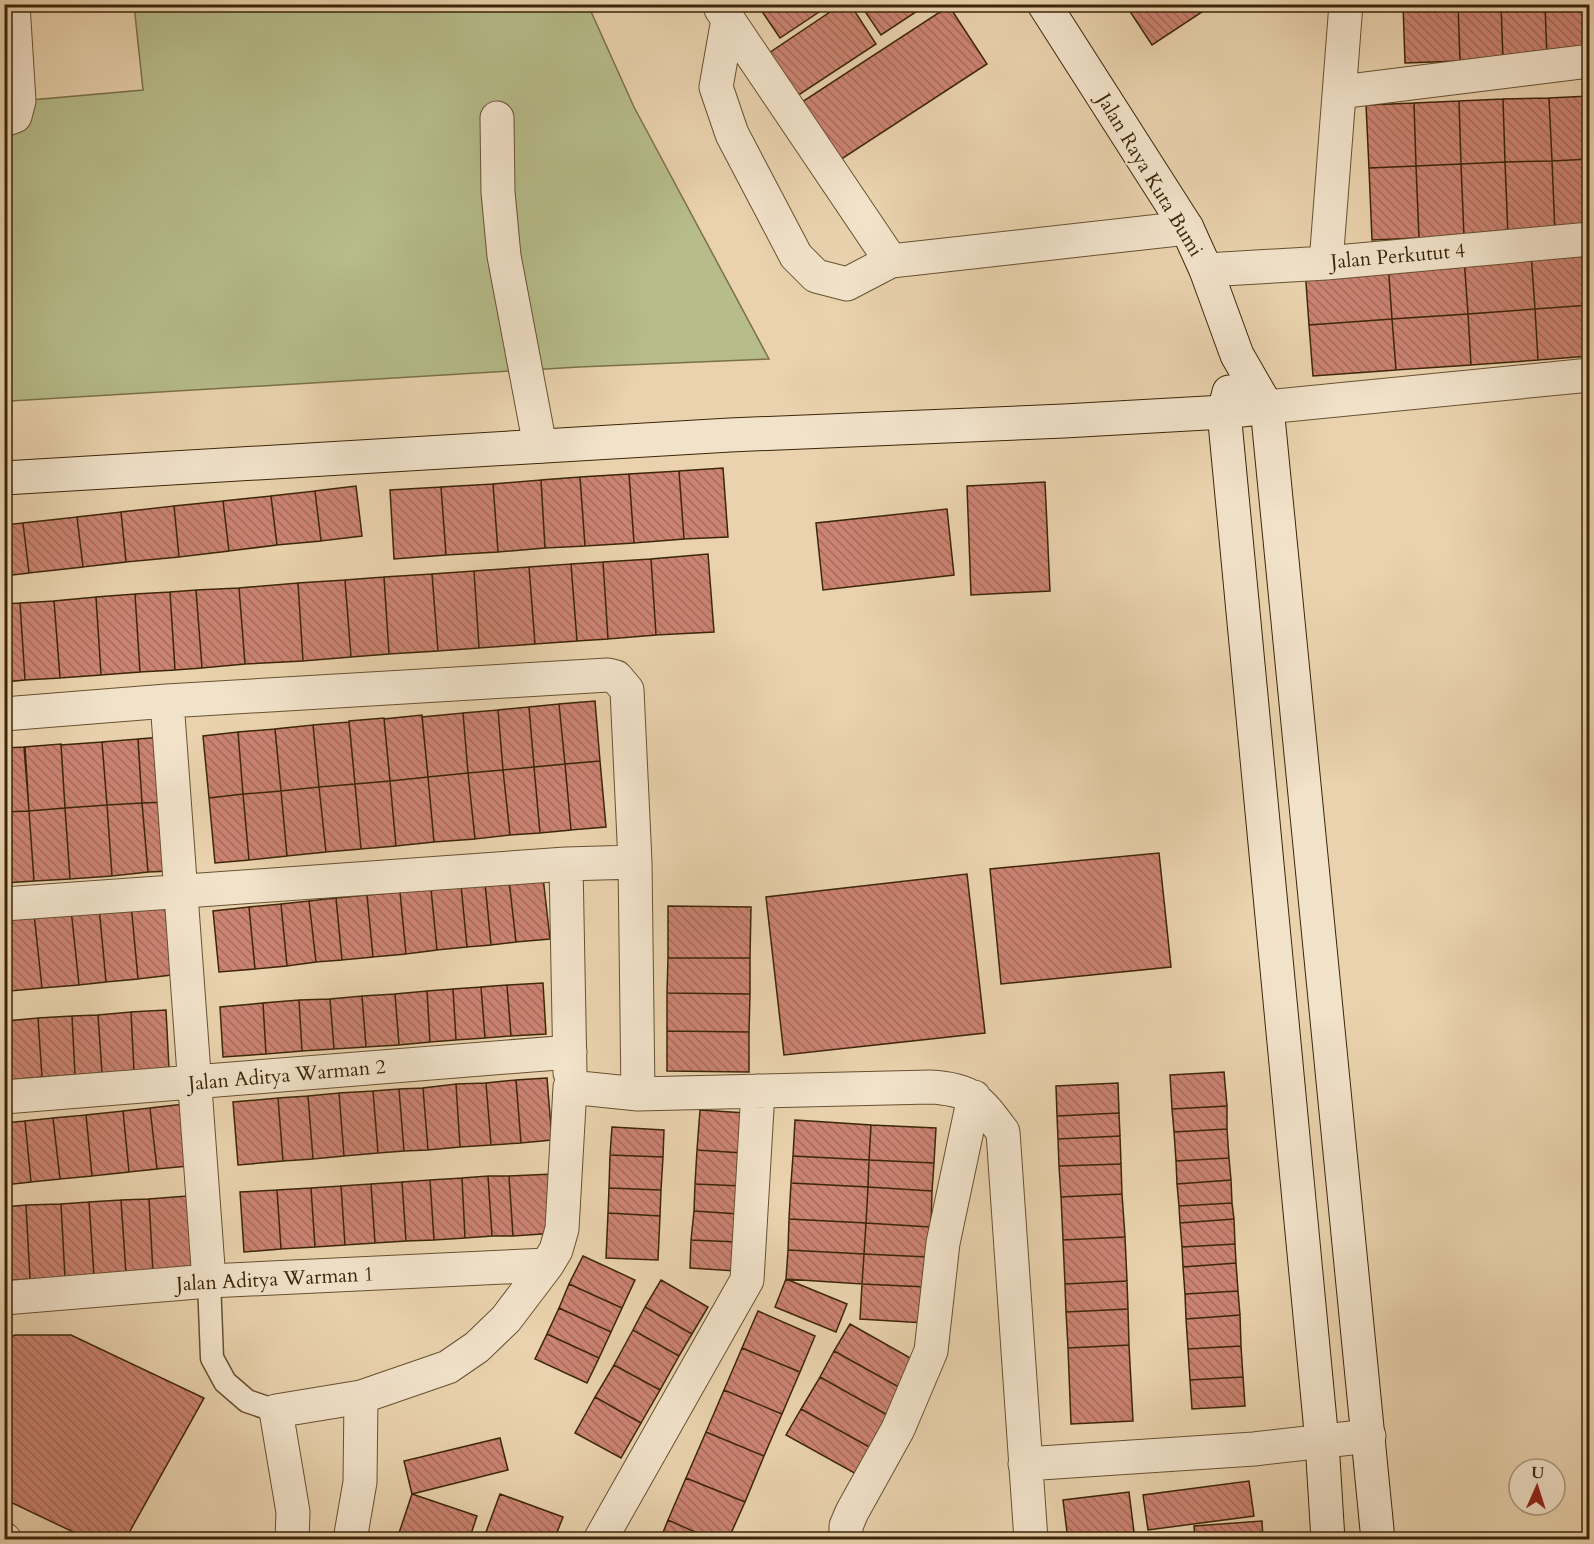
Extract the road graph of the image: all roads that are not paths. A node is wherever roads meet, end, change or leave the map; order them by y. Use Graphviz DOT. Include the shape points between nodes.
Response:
graph roads {
  1 [pos="13,4"];
  2 [pos="1044,4"];
  3 [pos="1346,4"];
  4 [pos="723,12"];
  5 [pos="1590,61"];
  6 [pos="1340,92"];
  7 [pos="497,118"];
  8 [pos="4,120"];
  9 [pos="1186,228"];
  10 [pos="1590,239"];
  11 [pos="891,261"];
  12 [pos="1326,263"];
  13 [pos="1206,270"];
  14 [pos="1237,355"];
  15 [pos="1590,375"];
  16 [pos="1267,407"];
  17 [pos="1224,412"];
  18 [pos="540,446"];
  19 [pos="4,478"];
  20 [pos="167,701"];
  21 [pos="4,714"];
  22 [pos="635,862"];
  23 [pos="566,864"];
  24 [pos="181,891"];
  25 [pos="4,904"];
  26 [pos="570,1052"];
  27 [pos="196,1083"];
  28 [pos="570,1087"];
  29 [pos="758,1091"];
  30 [pos="638,1094"];
  31 [pos="4,1097"];
  32 [pos="974,1097"];
  33 [pos="546,1265"];
  34 [pos="209,1281"];
  35 [pos="4,1298"];
  36 [pos="361,1397"];
  37 [pos="276,1411"];
  38 [pos="1369,1436"];
  39 [pos="1322,1442"];
  40 [pos="1025,1464"];
  41 [pos="292,1539"];
  42 [pos="351,1539"];
  43 [pos="600,1539"];
  44 [pos="846,1539"];
  45 [pos="1031,1539"];
  46 [pos="1328,1539"];
  47 [pos="1378,1539"];
  1 -- 8 [label="street" via="19,101 15,116"];
  2 -- 9 [label="street, Jalan Raya Kuta Bumi"];
  3 -- 6 [label="street"];
  4 -- 11 [label="street"];
  4 -- 11 [label="street" via="716,87 732,134 796,256 816,276 847,284"];
  5 -- 6 [label="street"];
  6 -- 12 [label="street"];
  7 -- 18 [label="street" via="504,256"];
  9 -- 11 [label="street"];
  9 -- 13 [label="street, Jalan Raya Kuta Bumi"];
  10 -- 12 [label="street, Jalan Perkutut 4"];
  12 -- 13 [label="street, Jalan Perkutut 4"];
  13 -- 14 [label="street, Jalan Raya Kuta Bumi"];
  14 -- 16 [label="street, Jalan Raya Kuta Bumi"];
  14 -- 17 [label="street"];
  15 -- 16 [label="street"];
  16 -- 17 [label="street"];
  16 -- 38 [label="street"];
  17 -- 18 [label="street"];
  17 -- 39 [label="street"];
  18 -- 19 [label="street"];
  20 -- 21 [label="street"];
  20 -- 22 [label="street" via="616,677 627,690"];
  20 -- 24 [label="street"];
  22 -- 23 [label="street"];
  22 -- 30 [label="street"];
  23 -- 24 [label="street"];
  23 -- 26 [label="street"];
  24 -- 25 [label="street"];
  24 -- 27 [label="street"];
  26 -- 27 [label="street, Jalan Aditya Warman 2"];
  26 -- 28 [label="street"];
  27 -- 31 [label="street, Jalan Aditya Warman 2"];
  27 -- 34 [label="street"];
  28 -- 30 [label="street"];
  28 -- 33 [label="street" via="562,1229"];
  29 -- 30 [label="street"];
  29 -- 32 [label="street" via="930,1087 952,1088"];
  29 -- 43 [label="street" via="747,1280"];
  32 -- 40 [label="street" via="1002,1132"];
  32 -- 44 [label="street" via="943,1243 931,1351 898,1429 852,1512"];
  33 -- 34 [label="street, Jalan Aditya Warman 1"];
  33 -- 36 [label="street" via="506,1319 477,1347 448,1367"];
  34 -- 35 [label="street, Jalan Aditya Warman 1"];
  34 -- 37 [label="lane" via="212,1358 225,1382 247,1401"];
  36 -- 37 [label="street"];
  36 -- 42 [label="street" via="360,1482"];
  37 -- 41 [label="street" via="293,1512"];
  38 -- 39 [label="street"];
  38 -- 47 [label="street"];
  39 -- 40 [label="street"];
  39 -- 46 [label="street"];
  40 -- 45 [label="street"];
}
